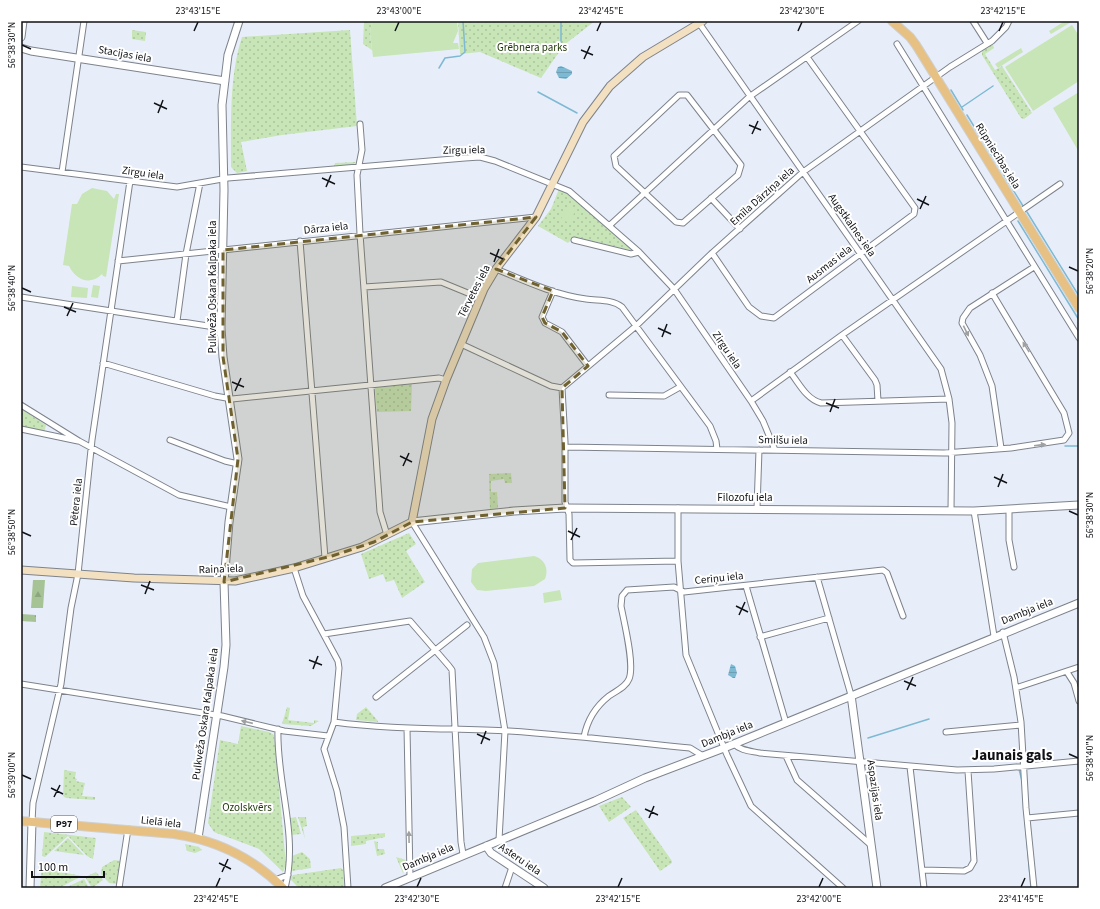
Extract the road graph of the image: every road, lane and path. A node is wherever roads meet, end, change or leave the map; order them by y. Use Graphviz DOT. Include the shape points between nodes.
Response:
graph roads {
  1 [pos="23,21"];
  2 [pos="84,21"];
  3 [pos="239,21"];
  4 [pos="858,21"];
  5 [pos="892,21"];
  6 [pos="973,21"];
  7 [pos="1009,21"];
  8 [pos="701,22"];
  9 [pos="21,37"];
  10 [pos="987,43"];
  11 [pos="897,44"];
  12 [pos="21,48"];
  13 [pos="78,57"];
  14 [pos="807,57"];
  15 [pos="936,77"];
  16 [pos="225,81"];
  17 [pos="923,87"];
  18 [pos="749,97"];
  19 [pos="360,124"];
  20 [pos="713,131"];
  21 [pos="860,131"];
  22 [pos="21,167"];
  23 [pos="358,167"];
  24 [pos="62,172"];
  25 [pos="803,172"];
  26 [pos="224,179"];
  27 [pos="130,182"];
  28 [pos="200,183"];
  29 [pos="552,184"];
  30 [pos="1060,184"];
  31 [pos="644,192"];
  32 [pos="712,198"];
  33 [pos="1020,213"];
  34 [pos="536,217"];
  35 [pos="1008,221"];
  36 [pos="610,225"];
  37 [pos="740,229"];
  38 [pos="360,234"];
  39 [pos="574,240"];
  40 [pos="300,241"];
  41 [pos="223,250"];
  42 [pos="639,252"];
  43 [pos="712,253"];
  44 [pos="860,253"];
  45 [pos="186,254"];
  46 [pos="118,261"];
  47 [pos="1034,267"];
  48 [pos="496,269"];
  49 [pos="364,287"];
  50 [pos="674,289"];
  51 [pos="553,291"];
  52 [pos="992,293"];
  53 [pos="21,297"];
  54 [pos="480,298"];
  55 [pos="894,300"];
  56 [pos="1079,308"];
  57 [pos="110,310"];
  58 [pos="177,321"];
  59 [pos="636,326"];
  60 [pos="221,328"];
  61 [pos="842,335"];
  62 [pos="1079,338"];
  63 [pos="461,344"];
  64 [pos="103,363"];
  65 [pos="588,366"];
  66 [pos="790,372"];
  67 [pos="446,380"];
  68 [pos="372,385"];
  69 [pos="564,386"];
  70 [pos="680,387"];
  71 [pos="312,392"];
  72 [pos="609,395"];
  73 [pos="228,399"];
  74 [pos="949,399"];
  75 [pos="751,400"];
  76 [pos="878,401"];
  77 [pos="21,405"];
  78 [pos="21,429"];
  79 [pos="170,440"];
  80 [pos="79,441"];
  81 [pos="565,447"];
  82 [pos="91,448"];
  83 [pos="1001,448"];
  84 [pos="716,449"];
  85 [pos="759,450"];
  86 [pos="775,450"];
  87 [pos="952,452"];
  88 [pos="238,464"];
  89 [pos="1079,505"];
  90 [pos="231,506"];
  91 [pos="565,508"];
  92 [pos="678,508"];
  93 [pos="758,508"];
  94 [pos="1009,509"];
  95 [pos="951,510"];
  96 [pos="974,510"];
  97 [pos="412,522"];
  98 [pos="387,535"];
  99 [pos="325,558"];
  100 [pos="678,561"];
  101 [pos="1014,567"];
  102 [pos="294,568"];
  103 [pos="21,570"];
  104 [pos="78,574"];
  105 [pos="817,577"];
  106 [pos="224,582"];
  107 [pos="746,586"];
  108 [pos="680,591"];
  109 [pos="1079,602"];
  110 [pos="903,616"];
  111 [pos="829,618"];
  112 [pos="467,626"];
  113 [pos="1004,632"];
  114 [pos="324,634"];
  115 [pos="994,636"];
  116 [pos="760,637"];
  117 [pos="436,650"];
  118 [pos="1079,667"];
  119 [pos="1067,672"];
  120 [pos="21,684"];
  121 [pos="1016,688"];
  122 [pos="59,690"];
  123 [pos="851,695"];
  124 [pos="376,697"];
  125 [pos="1079,701"];
  126 [pos="217,716"];
  127 [pos="334,722"];
  128 [pos="786,723"];
  129 [pos="1021,725"];
  130 [pos="407,728"];
  131 [pos="278,729"];
  132 [pos="454,730"];
  133 [pos="505,731"];
  134 [pos="946,732"];
  135 [pos="328,736"];
  136 [pos="584,737"];
  137 [pos="734,744"];
  138 [pos="724,748"];
  139 [pos="703,756"];
  140 [pos="786,756"];
  141 [pos="1079,761"];
  142 [pos="860,762"];
  143 [pos="910,766"];
  144 [pos="1024,766"];
  145 [pos="968,771"];
  146 [pos="1079,813"];
  147 [pos="1027,818"];
  148 [pos="21,821"];
  149 [pos="32,822"];
  150 [pos="128,830"];
  151 [pos="198,838"];
  152 [pos="499,840"];
  153 [pos="872,845"];
  154 [pos="486,846"];
  155 [pos="463,854"];
  156 [pos="512,867"];
  157 [pos="922,870"];
  158 [pos="288,875"];
  159 [pos="410,876"];
  160 [pos="275,880"];
  161 [pos="30,888"];
  162 [pos="119,888"];
  163 [pos="284,888"];
  164 [pos="348,888"];
  165 [pos="385,888"];
  166 [pos="505,888"];
  167 [pos="544,888"];
  168 [pos="843,888"];
  169 [pos="877,888"];
  170 [pos="924,888"];
  171 [pos="1034,888"];
  1 -- 9 [label="street"];
  2 -- 13 [label="street"];
  3 -- 16 [label="street, Pulkveža Oskara Kalpaka iela" via="228,55"];
  4 -- 14 [label="street"];
  5 -- 15 [label="main road, Rūpniecības iela" via="910,37"];
  6 -- 10 [label="street"];
  7 -- 10 [label="street, Emīla Dārziņa iela" via="1002,32"];
  8 -- 18 [label="street, Augstkalnes iela"];
  8 -- 29 [label="main road, Tērvetes iela" via="643,57 618,78 583,122"];
  10 -- 15 [label="street, Emīla Dārziņa iela"];
  11 -- 17 [label="street"];
  12 -- 13 [label="street, Stacijas iela"];
  13 -- 16 [label="street, Stacijas iela"];
  13 -- 24 [label="street"];
  14 -- 18 [label="street"];
  14 -- 21 [label="street, Ausmas iela"];
  15 -- 17 [label="street, Emīla Dārziņa iela"];
  15 -- 33 [label="main road, Rūpniecības iela"];
  16 -- 26 [label="street, Pulkveža Oskara Kalpaka iela" via="222,105"];
  17 -- 21 [label="street, Emīla Dārziņa iela"];
  17 -- 35 [label="street"];
  18 -- 20 [label="street"];
  18 -- 25 [label="street, Augstkalnes iela"];
  19 -- 23 [label="street" via="362,150"];
  20 -- 31 [label="street"];
  20 -- 31 [label="street" via="687,95 679,95 614,156 616,166"];
  20 -- 32 [label="street" via="740,165 738,175"];
  21 -- 25 [label="street, Emīla Dārziņa iela"];
  21 -- 44 [label="street, Ausmas iela" via="916,211"];
  22 -- 24 [label="street, Zirgu iela"];
  23 -- 26 [label="street, Zirgu iela"];
  23 -- 29 [label="street, Zirgu iela" via="480,157 495,160"];
  23 -- 38 [label="street"];
  24 -- 27 [label="street, Zirgu iela"];
  25 -- 37 [label="street, Emīla Dārziņa iela"];
  25 -- 44 [label="street, Augstkalnes iela"];
  26 -- 28 [label="street, Zirgu iela"];
  26 -- 41 [label="street, Pulkveža Oskara Kalpaka iela"];
  27 -- 28 [label="street, Zirgu iela" via="170,187"];
  27 -- 46 [label="street, Pētera iela"];
  28 -- 45 [label="street"];
  29 -- 34 [label="main road, Tērvetes iela"];
  29 -- 36 [label="street, Zirgu iela" via="569,191"];
  30 -- 33 [label="street"];
  31 -- 32 [label="street" via="676,222 683,223"];
  31 -- 36 [label="street"];
  32 -- 37 [label="street"];
  33 -- 35 [label="street"];
  33 -- 56 [label="main road, Rūpniecības iela"];
  34 -- 38 [label="street, Dārza iela"];
  34 -- 48 [label="main road, Tērvetes iela"];
  35 -- 47 [label="street"];
  35 -- 55 [label="street"];
  36 -- 42 [label="street, Zirgu iela"];
  37 -- 43 [label="street, Emīla Dārziņa iela"];
  38 -- 40 [label="street, Dārza iela"];
  38 -- 49 [label="street"];
  39 -- 42 [label="street" via="631,254"];
  40 -- 41 [label="street, Dārza iela"];
  40 -- 71 [label="street"];
  41 -- 45 [label="street, Dārza iela"];
  41 -- 60 [label="street, Pulkveža Oskara Kalpaka iela"];
  42 -- 50 [label="street, Zirgu iela"];
  43 -- 44 [label="street, Ausmas iela" via="749,307 761,316 774,318"];
  43 -- 50 [label="street, Emīla Dārziņa iela"];
  44 -- 55 [label="street, Augstkalnes iela"];
  45 -- 46 [label="street, Dārza iela"];
  45 -- 58 [label="street"];
  46 -- 57 [label="street, Pētera iela"];
  47 -- 52 [label="street"];
  47 -- 62 [label="street"];
  48 -- 51 [label="street"];
  48 -- 54 [label="main road, Tērvetes iela"];
  49 -- 54 [label="street" via="441,282"];
  49 -- 68 [label="street"];
  50 -- 59 [label="street, Emīla Dārziņa iela"];
  50 -- 75 [label="street, Zirgu iela"];
  51 -- 59 [label="street" via="617,303"];
  51 -- 65 [label="street" via="542,317 545,323 562,332"];
  52 -- 83 [label="street, one-way" via="970,308 962,322 992,386"];
  83 -- 52 [label="street, Smilšu iela, one-way" via="1061,442 1066,438 1068,429 1062,408"];
  53 -- 57 [label="street"];
  54 -- 63 [label="main road, Tērvetes iela"];
  55 -- 61 [label="street"];
  55 -- 74 [label="street, Augstkalnes iela" via="941,369"];
  57 -- 58 [label="street"];
  57 -- 64 [label="street, Pētera iela"];
  58 -- 60 [label="street"];
  59 -- 65 [label="street, Emīla Dārziņa iela"];
  59 -- 70 [label="street"];
  60 -- 73 [label="street, Pulkveža Oskara Kalpaka iela"];
  61 -- 66 [label="street"];
  61 -- 76 [label="street" via="875,380"];
  63 -- 67 [label="main road, Tērvetes iela"];
  63 -- 69 [label="street" via="551,386"];
  64 -- 73 [label="street"];
  64 -- 82 [label="street, Pētera iela"];
  65 -- 69 [label="street, Emīla Dārziņa iela"];
  66 -- 75 [label="street"];
  66 -- 76 [label="street" via="814,401"];
  67 -- 68 [label="street" via="439,378"];
  67 -- 97 [label="main road, Tērvetes iela" via="432,419"];
  68 -- 71 [label="street"];
  68 -- 98 [label="street" via="380,512"];
  69 -- 81 [label="street"];
  70 -- 72 [label="street" via="664,396"];
  70 -- 84 [label="street" via="710,426 716,441"];
  71 -- 73 [label="street"];
  71 -- 99 [label="street"];
  73 -- 88 [label="street, Pulkveža Oskara Kalpaka iela"];
  74 -- 76 [label="street"];
  74 -- 87 [label="street, Augstkalnes iela"];
  75 -- 86 [label="street, Zirgu iela"];
  77 -- 80 [label="street"];
  78 -- 80 [label="street"];
  79 -- 88 [label="street"];
  80 -- 82 [label="street"];
  81 -- 84 [label="street, Smilšu iela"];
  81 -- 91 [label="street"];
  82 -- 90 [label="street" via="179,495"];
  82 -- 104 [label="street, Pētera iela"];
  83 -- 87 [label="street, Smilšu iela"];
  84 -- 85 [label="street, Smilšu iela"];
  85 -- 86 [label="street, Smilšu iela"];
  85 -- 93 [label="street"];
  86 -- 87 [label="street, Smilšu iela"];
  87 -- 95 [label="street, Augstkalnes iela"];
  88 -- 90 [label="street, Pulkveža Oskara Kalpaka iela"];
  89 -- 94 [label="street, Filozofu iela"];
  90 -- 106 [label="street, Pulkveža Oskara Kalpaka iela"];
  91 -- 92 [label="street, Filozofu iela"];
  91 -- 97 [label="street, Filozofu iela"];
  91 -- 100 [label="street" via="569,514 568,554 573,563"];
  92 -- 93 [label="street, Filozofu iela"];
  92 -- 100 [label="street"];
  93 -- 95 [label="street, Filozofu iela"];
  94 -- 96 [label="street, Filozofu iela"];
  94 -- 101 [label="street" via="1009,540"];
  95 -- 96 [label="street, Filozofu iela"];
  96 -- 115 [label="street"];
  97 -- 98 [label="main road, Raiņa iela"];
  97 -- 133 [label="street" via="487,643 494,663"];
  98 -- 99 [label="main road, Raiņa iela" via="362,547"];
  99 -- 102 [label="main road, Raiņa iela"];
  100 -- 108 [label="street"];
  102 -- 106 [label="main road, Raiņa iela"];
  102 -- 114 [label="street" via="303,596"];
  103 -- 104 [label="main road, Raiņa iela"];
  104 -- 106 [label="main road, Raiņa iela"];
  104 -- 122 [label="street, Pētera iela"];
  105 -- 107 [label="street, Ceriņu iela"];
  105 -- 110 [label="street, Ceriņu iela" via="883,570 887,573"];
  105 -- 111 [label="street"];
  106 -- 126 [label="street, Pulkveža Oskara Kalpaka iela" via="226,650"];
  107 -- 108 [label="street, Ceriņu iela"];
  107 -- 116 [label="street"];
  108 -- 136 [label="street, Ceriņu iela" via="674,587 627,590 622,596 621,606 632,666 629,679 622,688 600,705 587,722"];
  108 -- 138 [label="street" via="686,655"];
  109 -- 113 [label="street, Dambja iela"];
  111 -- 116 [label="street"];
  111 -- 123 [label="street"];
  112 -- 117 [label="street"];
  113 -- 115 [label="street, Dambja iela"];
  113 -- 121 [label="street"];
  114 -- 117 [label="street" via="410,621"];
  114 -- 127 [label="street" via="340,668"];
  115 -- 123 [label="street, Dambja iela"];
  116 -- 128 [label="street"];
  117 -- 124 [label="street"];
  117 -- 132 [label="street" via="452,670"];
  118 -- 119 [label="street"];
  119 -- 121 [label="street"];
  119 -- 125 [label="street" via="1074,683"];
  120 -- 122 [label="street"];
  121 -- 129 [label="street"];
  122 -- 126 [label="street"];
  122 -- 149 [label="street, Pētera iela" via="32,802"];
  123 -- 128 [label="street, Dambja iela"];
  123 -- 142 [label="street, Aspazijas iela"];
  131 -- 126 [label="street, one-way"];
  126 -- 151 [label="street, Pulkveža Oskara Kalpaka iela"];
  127 -- 130 [label="street"];
  127 -- 135 [label="street"];
  128 -- 137 [label="street, Dambja iela"];
  129 -- 134 [label="street"];
  129 -- 144 [label="street"];
  130 -- 132 [label="street"];
  159 -- 130 [label="street, one-way"];
  131 -- 135 [label="street"];
  131 -- 158 [label="street" via="277,749 288,824"];
  132 -- 133 [label="street"];
  132 -- 155 [label="street"];
  133 -- 136 [label="street"];
  133 -- 152 [label="street"];
  135 -- 164 [label="street" via="324,749 337,791 344,827"];
  136 -- 139 [label="street" via="690,748"];
  137 -- 138 [label="street, Dambja iela"];
  137 -- 140 [label="street" via="746,751"];
  138 -- 139 [label="street, Dambja iela"];
  138 -- 168 [label="street" via="751,806"];
  139 -- 152 [label="street, Dambja iela"];
  140 -- 142 [label="street"];
  140 -- 153 [label="street" via="797,780"];
  141 -- 144 [label="street"];
  142 -- 143 [label="street"];
  142 -- 153 [label="street, Aspazijas iela"];
  143 -- 145 [label="street"];
  143 -- 157 [label="street"];
  144 -- 145 [label="street"];
  144 -- 147 [label="street"];
  145 -- 157 [label="street" via="974,861 964,872"];
  146 -- 147 [label="street"];
  147 -- 171 [label="street"];
  148 -- 149 [label="main road, Lielā iela / P97"];
  149 -- 150 [label="main road, Lielā iela / P97"];
  149 -- 161 [label="street"];
  150 -- 151 [label="main road, Lielā iela / P97"];
  150 -- 162 [label="street"];
  151 -- 160 [label="main road, Lielā iela / P97" via="239,854"];
  152 -- 154 [label="street, Dambja iela"];
  153 -- 169 [label="street, Aspazijas iela"];
  154 -- 155 [label="street, Dambja iela"];
  154 -- 156 [label="street, Asteru iela" via="491,853"];
  155 -- 159 [label="street, Dambja iela"];
  156 -- 166 [label="street"];
  156 -- 167 [label="street, Asteru iela"];
  157 -- 170 [label="street"];
  158 -- 160 [label="street"];
  158 -- 163 [label="street"];
  159 -- 165 [label="street, Dambja iela"];
  160 -- 163 [label="main road, Lielā iela / P97"];
}
